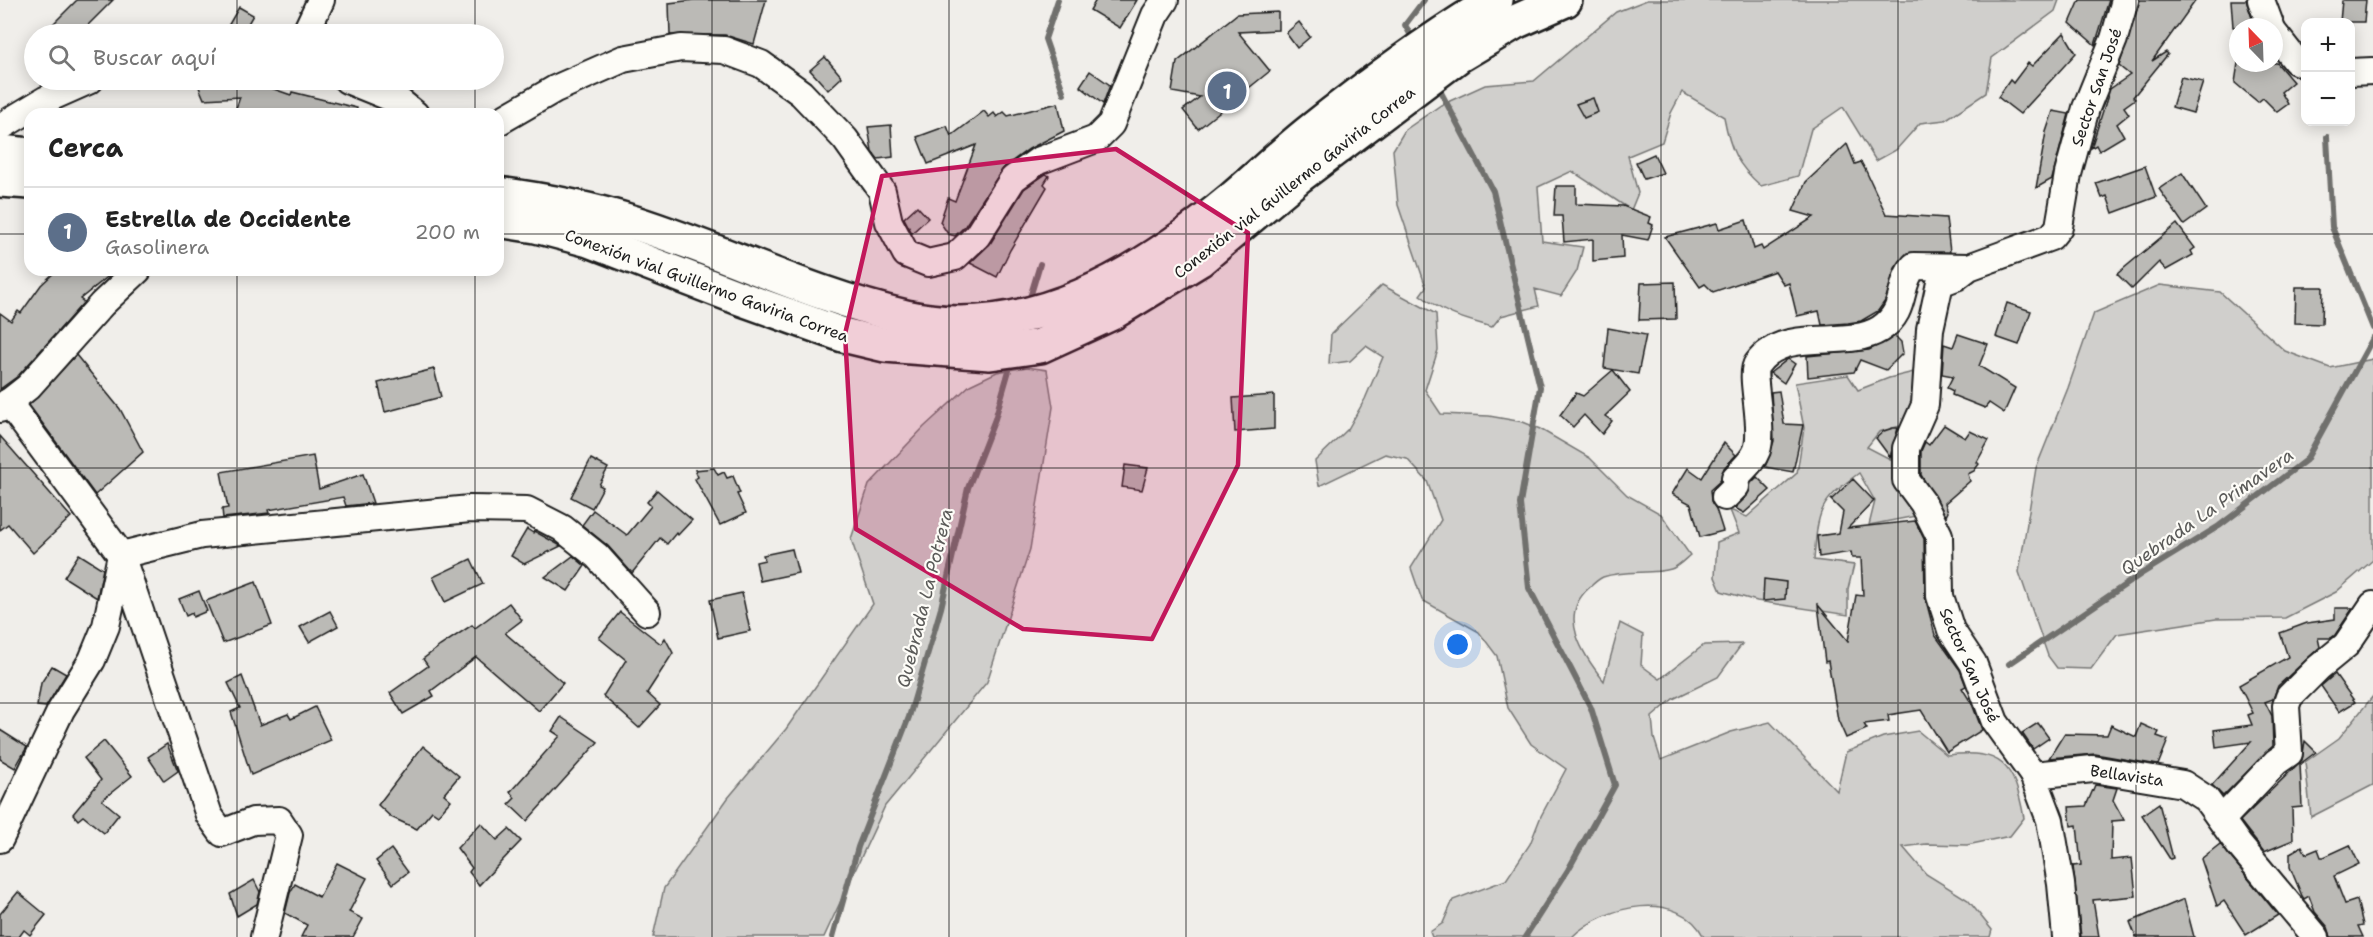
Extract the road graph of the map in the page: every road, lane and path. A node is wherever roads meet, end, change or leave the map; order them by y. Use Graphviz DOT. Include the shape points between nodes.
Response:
graph roads {
  1 [pos="321,0"];
  2 [pos="1165,0"];
  3 [pos="1496,0"];
  4 [pos="1565,0"];
  5 [pos="2125,0"];
  6 [pos="2261,0"];
  7 [pos="2268,18"];
  8 [pos="310,24"];
  9 [pos="1452,42"];
  10 [pos="2283,44"];
  11 [pos="2301,63"];
  12 [pos="2373,71"];
  13 [pos="2355,72"];
  14 [pos="68,90"];
  15 [pos="371,90"];
  16 [pos="32,108"];
  17 [pos="408,108"];
  18 [pos="24,113"];
  19 [pos="504,119"];
  20 [pos="0,127"];
  21 [pos="0,152"];
  22 [pos="24,154"];
  23 [pos="0,180"];
  24 [pos="24,182"];
  25 [pos="504,195"];
  26 [pos="504,221"];
  27 [pos="1969,267"];
  28 [pos="132,276"];
  29 [pos="925,335"];
  30 [pos="4,405"];
  31 [pos="1725,497"];
  32 [pos="121,555"];
  33 [pos="2373,605"];
  34 [pos="647,612"];
  35 [pos="2033,775"];
  36 [pos="2222,819"];
  37 [pos="0,839"];
  38 [pos="264,937"];
  39 [pos="2066,937"];
  40 [pos="2316,937"];
  1 -- 8 [label="street"];
  2 -- 19 [label="street" via="1155,15 1111,124 1096,139 1038,161 1013,179 977,236 955,257 928,263 906,254 889,222 882,191 845,139 808,101 761,64 723,50 681,48 623,58 555,89"];
  3 -- 9 [label="highway, Conexión vial Guillermo Gaviria Correa"];
  4 -- 9 [label="highway, Conexión vial Guillermo Gaviria Correa" via="1515,22"];
  5 -- 27 [label="street, Sector San José" via="2086,108 2059,227 2051,237"];
  6 -- 7 [label="street"];
  9 -- 29 [label="highway, Conexión vial Guillermo Gaviria Correa" via="1377,98 1199,261 1112,313 1065,320 1040,346 990,353"];
  10 -- 11 [label="street"];
  12 -- 13 [label="street"];
  14 -- 16 [label="street"];
  15 -- 17 [label="street"];
  18 -- 20 [label="street"];
  21 -- 22 [label="highway"];
  23 -- 24 [label="highway"];
  25 -- 29 [label="highway, Conexión vial Guillermo Gaviria Correa" via="634,223 828,294"];
  26 -- 29 [label="highway, Conexión vial Guillermo Gaviria Correa" via="589,240 843,334 885,345"];
  27 -- 31 [label="street" via="1914,266 1898,312 1868,335 1780,345 1769,351 1755,366 1760,420 1757,450"];
  27 -- 35 [label="street, Sector San José" via="1940,283 1930,329 1925,405 1906,448 1906,480 1939,535 1940,596 1951,630 1973,663 1995,722"];
  28 -- 30 [label="street" via="28,387"];
  30 -- 32 [label="street"];
  32 -- 34 [label="street" via="202,535 470,509 527,510 562,528 597,555"];
  32 -- 37 [label="street" via="106,626 92,660 61,710"];
  32 -- 38 [label="street" via="209,815 222,833 253,821 279,820 289,835"];
  33 -- 36 [label="street" via="2346,645 2289,697 2289,753"];
  35 -- 36 [label="street, Bellavista" via="2093,768 2183,784 2206,799"];
  35 -- 39 [label="street" via="2050,820"];
  36 -- 40 [label="street, Bellavista"];
}
